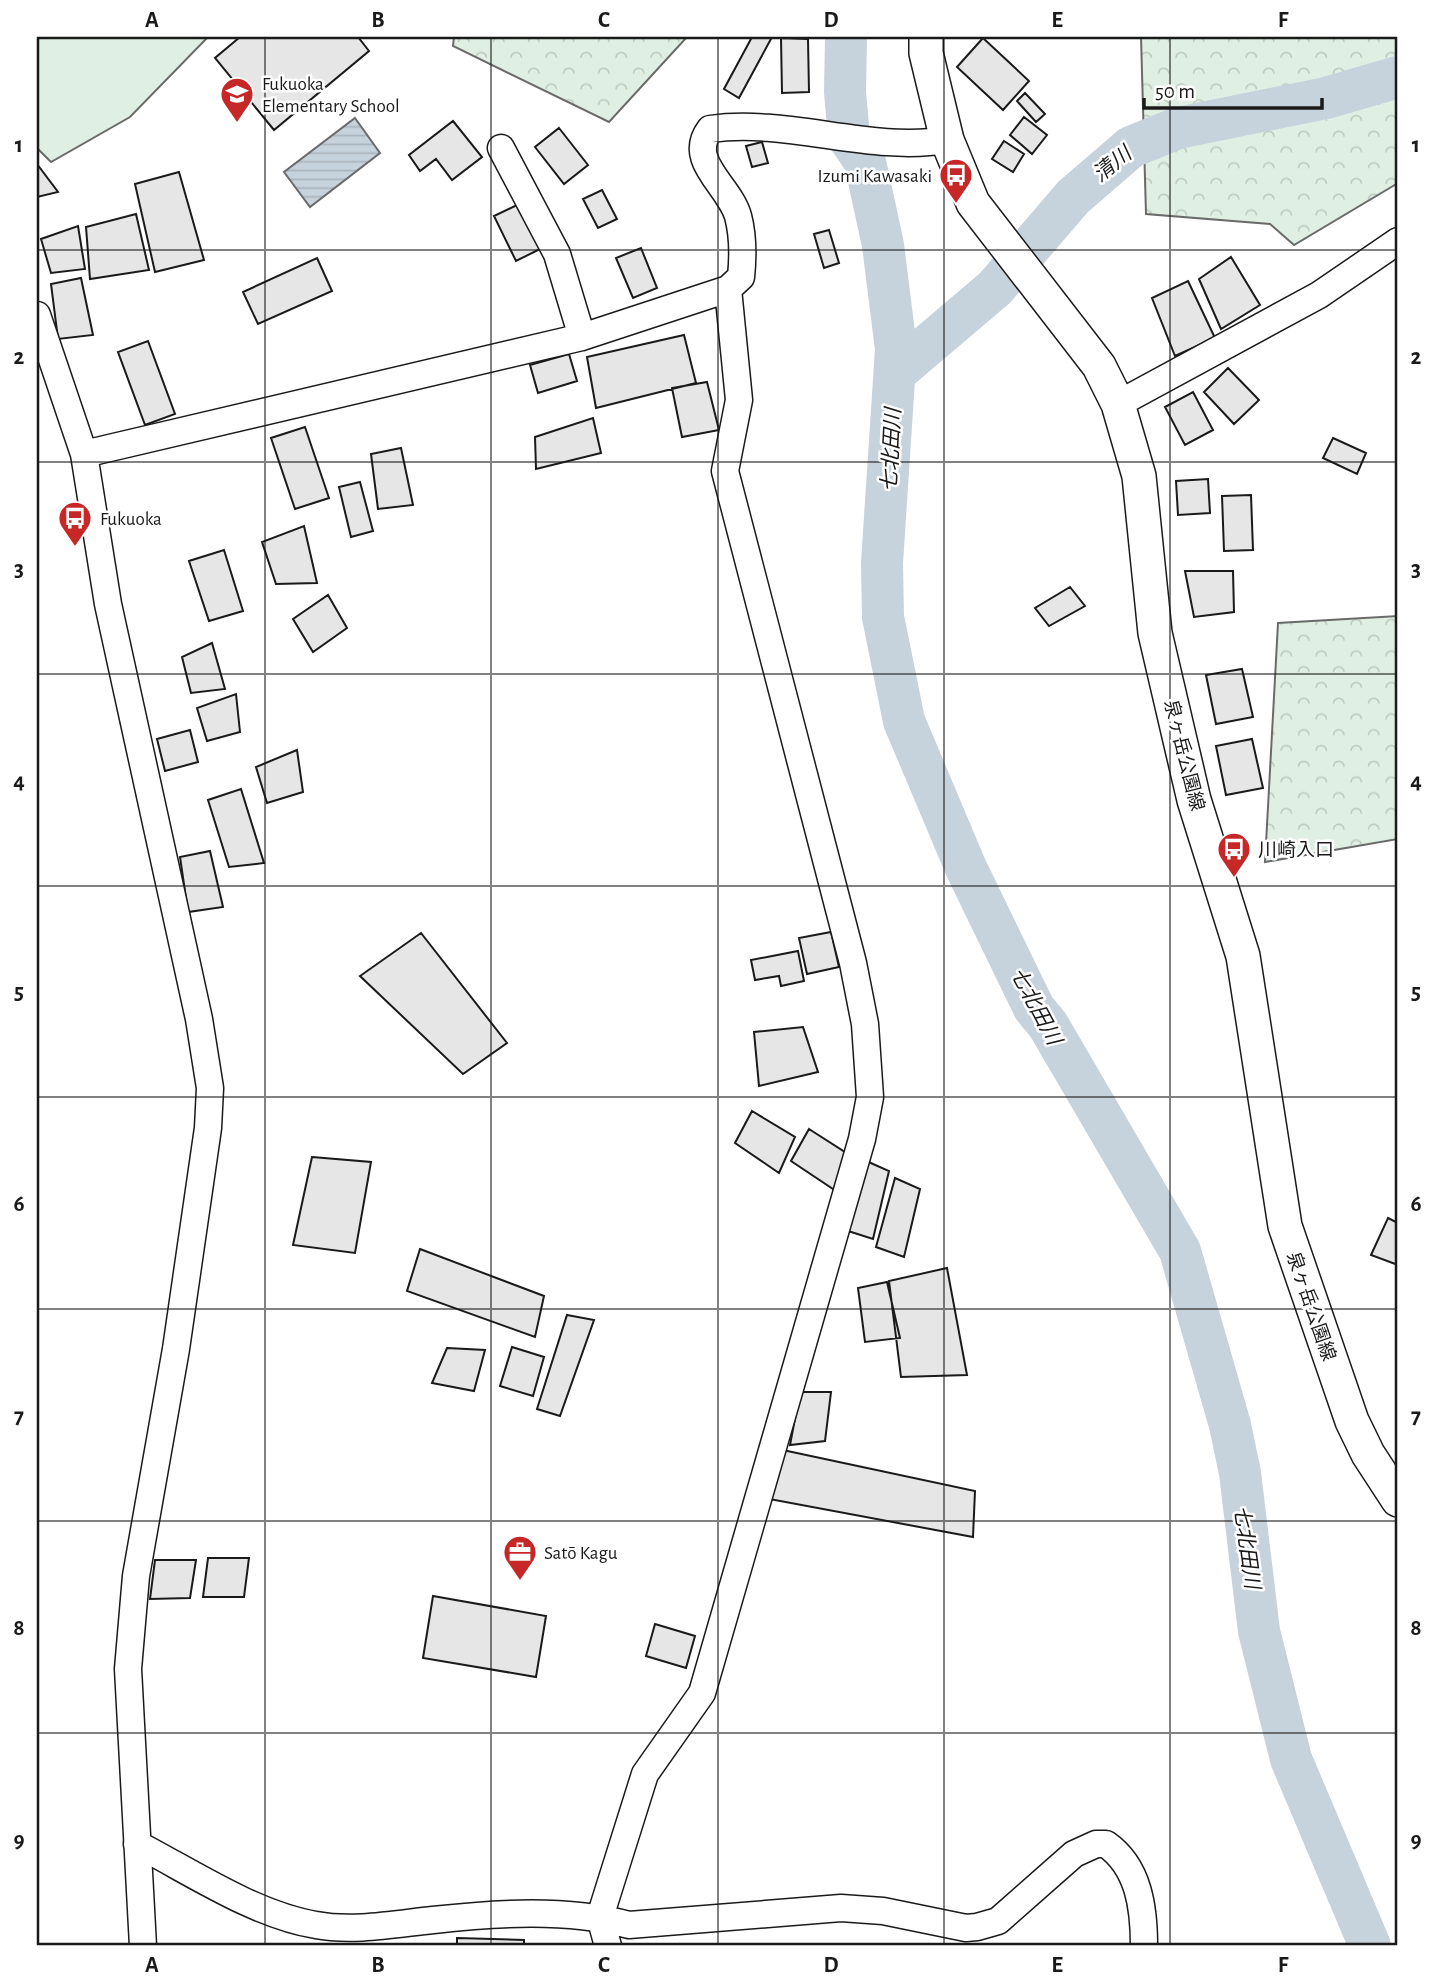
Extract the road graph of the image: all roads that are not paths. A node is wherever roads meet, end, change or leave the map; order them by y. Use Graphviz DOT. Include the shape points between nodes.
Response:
graph roads {
  1 [pos="926,37"];
  2 [pos="932,142"];
  3 [pos="500,148"];
  4 [pos="1398,241"];
  5 [pos="728,289"];
  6 [pos="37,315"];
  7 [pos="582,337"];
  8 [pos="1118,404"];
  9 [pos="84,454"];
  10 [pos="1398,1500"];
  11 [pos="137,1844"];
  12 [pos="600,1917"];
  13 [pos="143,1946"];
  14 [pos="608,1946"];
  15 [pos="1144,1946"];
  1 -- 2 [label="main road, 泉ヶ岳公園線"];
  2 -- 5 [label="street" via="732,126 710,129 703,139 701,157 738,216 743,258 741,277"];
  2 -- 8 [label="main road, 泉ヶ岳公園線" via="963,182 987,225 1099,366"];
  3 -- 7 [label="street" via="557,254"];
  4 -- 8 [label="street" via="1319,295"];
  5 -- 7 [label="street"];
  5 -- 12 [label="street" via="739,400 725,471 853,962 865,1024 870,1097 862,1139 702,1693 645,1774"];
  6 -- 9 [label="street"];
  7 -- 9 [label="street"];
  8 -- 10 [label="main road, 泉ヶ岳公園線" via="1139,476 1156,633 1194,800 1243,957 1284,1226 1352,1421"];
  9 -- 11 [label="street" via="108,604 200,1019 210,1088 176,1349 136,1576 128,1669"];
  11 -- 12 [label="street" via="262,1908 318,1926 542,1914"];
  11 -- 13 [label="street"];
  12 -- 14 [label="street"];
  12 -- 15 [label="street" via="629,1925 841,1908 977,1927 998,1921 1065,1861 1096,1844 1106,1844 1134,1876"];
}
